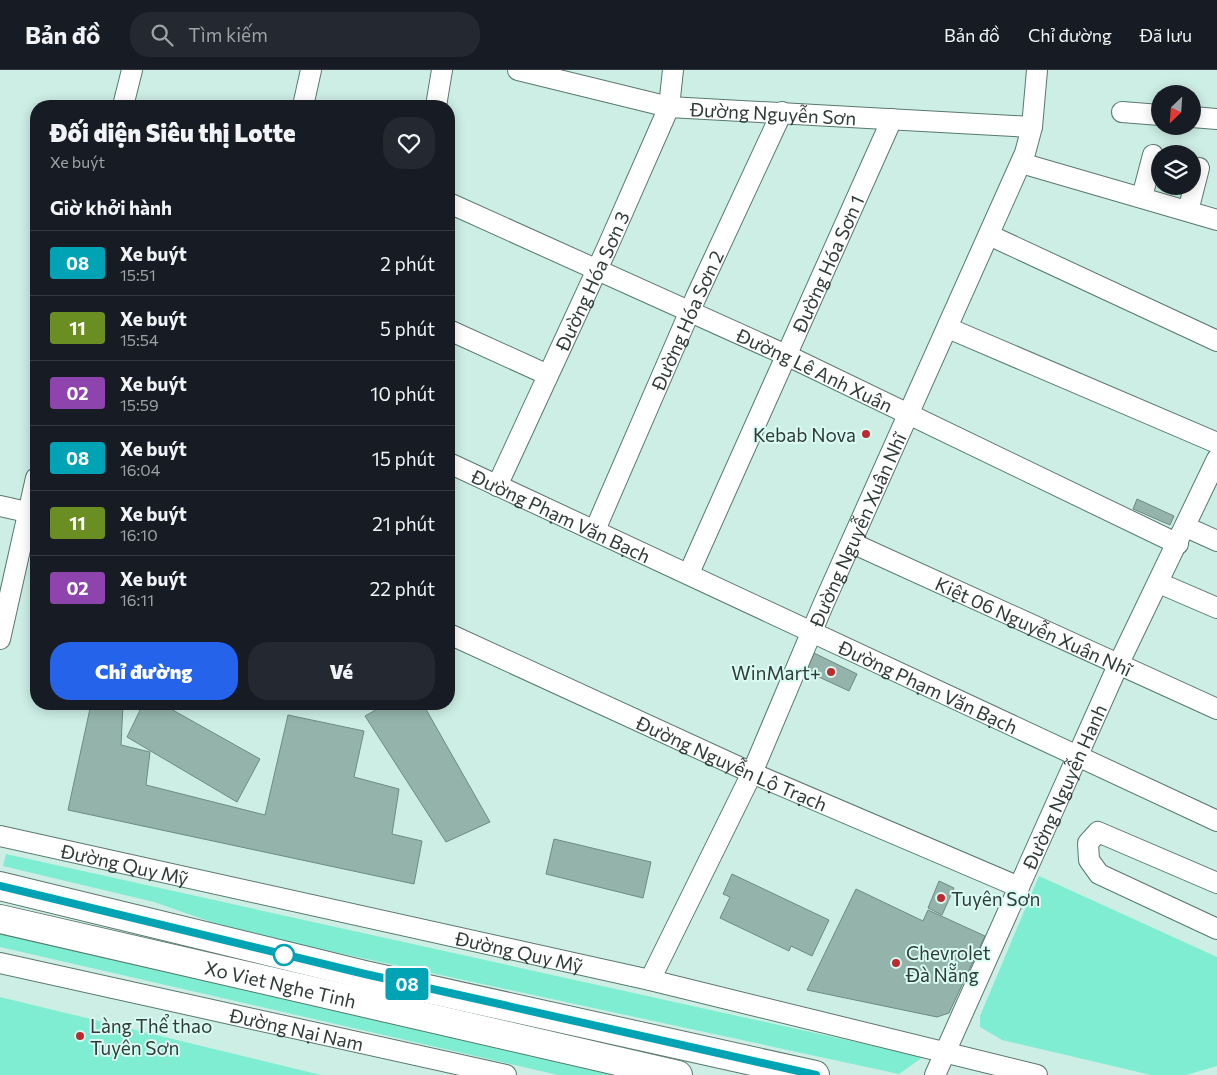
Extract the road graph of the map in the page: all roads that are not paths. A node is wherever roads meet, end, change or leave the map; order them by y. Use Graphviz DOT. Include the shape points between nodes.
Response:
graph roads {
  1 [pos="132,70"];
  2 [pos="311,70"];
  3 [pos="442,70"];
  4 [pos="518,70"];
  5 [pos="673,70"];
  6 [pos="1037,70"];
  7 [pos="125,100"];
  8 [pos="304,100"];
  9 [pos="437,100"];
  10 [pos="669,107"];
  11 [pos="782,112"];
  12 [pos="1122,112"];
  13 [pos="1151,114"];
  14 [pos="1201,118"];
  15 [pos="892,119"];
  16 [pos="1217,119"];
  17 [pos="1032,127"];
  18 [pos="1021,163"];
  19 [pos="1151,163"];
  20 [pos="1192,195"];
  21 [pos="1142,197"];
  22 [pos="455,206"];
  23 [pos="1188,211"];
  24 [pos="1217,220"];
  25 [pos="990,235"];
  26 [pos="597,270"];
  27 [pos="689,312"];
  28 [pos="948,328"];
  29 [pos="455,333"];
  30 [pos="1217,341"];
  31 [pos="786,355"];
  32 [pos="548,375"];
  33 [pos="910,414"];
  34 [pos="1217,442"];
  35 [pos="1217,459"];
  36 [pos="455,467"];
  37 [pos="497,486"];
  38 [pos="0,506"];
  39 [pos="30,513"];
  40 [pos="30,521"];
  41 [pos="595,530"];
  42 [pos="1182,535"];
  43 [pos="1217,541"];
  44 [pos="852,543"];
  45 [pos="689,573"];
  46 [pos="1159,583"];
  47 [pos="1217,608"];
  48 [pos="811,632"];
  49 [pos="455,637"];
  50 [pos="0,639"];
  51 [pos="1119,663"];
  52 [pos="1217,709"];
  53 [pos="1077,756"];
  54 [pos="752,773"];
  55 [pos="1217,821"];
  56 [pos="0,836"];
  57 [pos="1217,883"];
  58 [pos="0,886"];
  59 [pos="1019,887"];
  60 [pos="0,918"];
  61 [pos="1217,929"];
  62 [pos="0,963"];
  63 [pos="650,980"];
  64 [pos="945,1051"];
  65 [pos="506,1075"];
  66 [pos="678,1075"];
  67 [pos="815,1075"];
  68 [pos="935,1075"];
  69 [pos="1037,1075"];
  1 -- 7 [label="street"];
  2 -- 8 [label="street"];
  3 -- 9 [label="street"];
  4 -- 10 [label="street, Đường Nguyễn Sơn"];
  5 -- 10 [label="street, Đường Hóa Sơn 3"];
  6 -- 17 [label="street, Đường Nguyễn Xuân Nhĩ"];
  10 -- 11 [label="street, Đường Nguyễn Sơn"];
  10 -- 26 [label="street, Đường Hóa Sơn 3"];
  11 -- 15 [label="street, Đường Nguyễn Sơn"];
  11 -- 27 [label="street, Đường Hóa Sơn 2"];
  12 -- 13 [label="street"];
  14 -- 16 [label="street"];
  15 -- 17 [label="street, Đường Nguyễn Sơn"];
  15 -- 31 [label="street, Đường Hóa Sơn 1"];
  17 -- 18 [label="street, Đường Nguyễn Xuân Nhĩ"];
  18 -- 21 [label="street"];
  18 -- 25 [label="street, Đường Nguyễn Xuân Nhĩ"];
  19 -- 21 [label="street"];
  20 -- 23 [label="street"];
  21 -- 23 [label="street"];
  22 -- 26 [label="street, Đường Lê Anh Xuân"];
  23 -- 24 [label="street"];
  25 -- 28 [label="street, Đường Nguyễn Xuân Nhĩ"];
  25 -- 30 [label="street"];
  26 -- 27 [label="street, Đường Lê Anh Xuân"];
  26 -- 32 [label="street, Đường Hóa Sơn 3"];
  27 -- 31 [label="street, Đường Lê Anh Xuân"];
  27 -- 41 [label="street, Đường Hóa Sơn 2"];
  28 -- 33 [label="street, Đường Nguyễn Xuân Nhĩ"];
  28 -- 34 [label="street"];
  29 -- 32 [label="street"];
  31 -- 33 [label="street, Đường Lê Anh Xuân"];
  31 -- 45 [label="street, Đường Hóa Sơn 1"];
  32 -- 37 [label="street, Đường Hóa Sơn 3"];
  33 -- 42 [label="street, Đường Lê Anh Xuân"];
  33 -- 44 [label="street, Đường Nguyễn Xuân Nhĩ"];
  35 -- 42 [label="street, Đường Nguyễn Hanh"];
  36 -- 37 [label="street, Đường Phạm Văn Bạch"];
  37 -- 41 [label="street, Đường Phạm Văn Bạch"];
  38 -- 39 [label="street"];
  40 -- 50 [label="street"];
  41 -- 45 [label="street, Đường Phạm Văn Bạch"];
  42 -- 43 [label="street, Đường Lê Anh Xuân"];
  42 -- 46 [label="street, Đường Nguyễn Hanh"];
  44 -- 48 [label="street, Đường Nguyễn Xuân Nhĩ"];
  44 -- 51 [label="street, Kiệt 06 Nguyễn Xuân Nhĩ"];
  45 -- 48 [label="street, Đường Phạm Văn Bạch"];
  46 -- 47 [label="street"];
  46 -- 51 [label="street, Đường Nguyễn Hanh"];
  48 -- 53 [label="street, Đường Phạm Văn Bạch"];
  48 -- 54 [label="street, Đường Nguyễn Xuân Nhĩ"];
  49 -- 54 [label="street, Đường Nguyễn Lộ Trạch"];
  51 -- 52 [label="street, Kiệt 06 Nguyễn Xuân Nhĩ"];
  51 -- 53 [label="street, Đường Nguyễn Hanh"];
  53 -- 55 [label="street, Đường Phạm Văn Bạch"];
  53 -- 59 [label="street, Đường Nguyễn Hanh"];
  54 -- 59 [label="street, Đường Nguyễn Lộ Trạch"];
  54 -- 63 [label="street, Đường Nguyễn Xuân Nhĩ"];
  56 -- 63 [label="street, Đường Quy Mỹ"];
  57 -- 61 [label="street" via="1098,832 1088,843 1088,860 1099,874"];
  58 -- 67 [label="highway, Xo Viet Nghe Tinh" via="375,977"];
  59 -- 64 [label="street, Đường Nguyễn Hanh"];
  60 -- 66 [label="highway, Xo Viet Nghe Tinh"];
  62 -- 65 [label="street, Đường Nại Nam"];
  63 -- 64 [label="street, Đường Quy Mỹ"];
  64 -- 68 [label="street, Đường Nguyễn Hanh"];
  64 -- 69 [label="street, Đường Quy Mỹ"];
}
